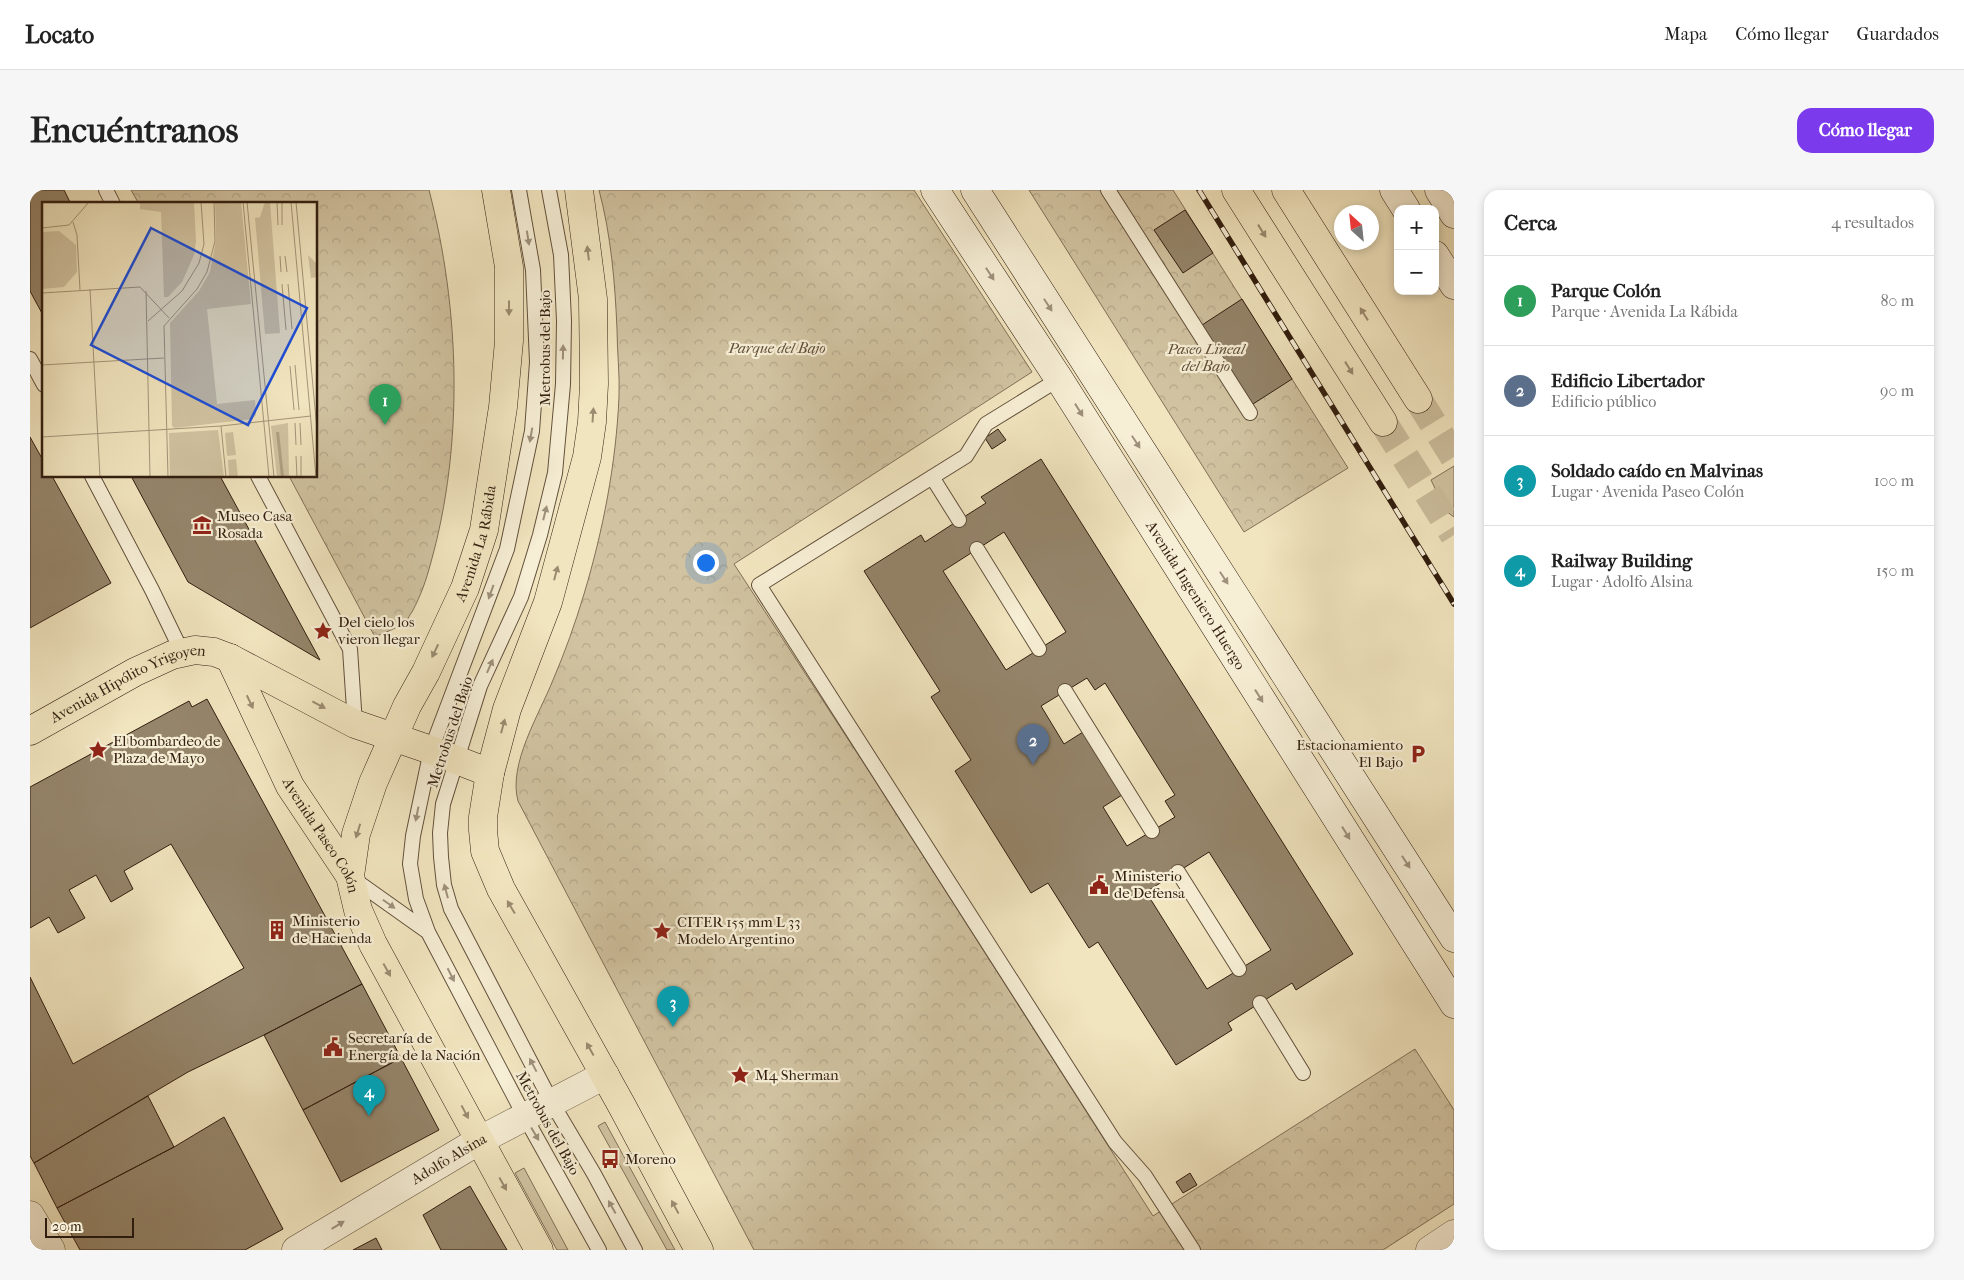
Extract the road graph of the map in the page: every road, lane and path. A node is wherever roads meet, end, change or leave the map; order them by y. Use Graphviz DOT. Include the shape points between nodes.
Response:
graph roads {
  1 [pos="106,190"];
  2 [pos="496,190"];
  3 [pos="519,190"];
  4 [pos="549,190"];
  5 [pos="579,190"];
  6 [pos="935,190"];
  7 [pos="975,190"];
  8 [pos="1108,190"];
  9 [pos="1236,190"];
  10 [pos="1286,190"];
  11 [pos="1394,190"];
  12 [pos="1439,190"];
  13 [pos="112,202"];
  14 [pos="1403,205"];
  15 [pos="1454,214"];
  16 [pos="1439,261"];
  17 [pos="1454,285"];
  18 [pos="30,359"];
  19 [pos="1059,379"];
  20 [pos="42,381"];
  21 [pos="1418,400"];
  22 [pos="1250,413"];
  23 [pos="1383,422"];
  24 [pos="932,477"];
  25 [pos="93,478"];
  26 [pos="259,478"];
  27 [pos="959,520"];
  28 [pos="977,549"];
  29 [pos="1039,649"];
  30 [pos="182,652"];
  31 [pos="230,658"];
  32 [pos="1065,691"];
  33 [pos="355,724"];
  34 [pos="30,731"];
  35 [pos="392,736"];
  36 [pos="430,750"];
  37 [pos="456,761"];
  38 [pos="490,773"];
  39 [pos="1152,831"];
  40 [pos="1178,872"];
  41 [pos="350,876"];
  42 [pos="428,932"];
  43 [pos="1454,938"];
  44 [pos="1239,969"];
  45 [pos="1260,1003"];
  46 [pos="1454,1004"];
  47 [pos="1303,1073"];
  48 [pos="605,1075"];
  49 [pos="552,1103"];
  50 [pos="525,1117"];
  51 [pos="480,1140"];
  52 [pos="30,1215"];
  53 [pos="1454,1234"];
  54 [pos="50,1250"];
  55 [pos="296,1250"];
  56 [pos="539,1250"];
  57 [pos="599,1250"];
  58 [pos="635,1250"];
  59 [pos="698,1250"];
  60 [pos="1193,1250"];
  61 [pos="1430,1250"];
  1 -- 13 [label="lane"];
  2 -- 35 [label="main road, Avenida La Rábida, one-way" via="509,267 509,341 503,407 484,530 465,588"];
  3 -- 36 [label="lane, Metrobus del Bajo, one-way" via="534,279 537,362 532,431 506,549"];
  37 -- 4 [label="lane, Metrobus del Bajo, one-way" via="480,686 521,597 555,473 563,384 564,320 561,255"];
  38 -- 5 [label="main road, one-way" via="507,709 548,602 587,457 594,384 593,299"];
  6 -- 19 [label="main road, Avenida Ingeniero Huergo, one-way"];
  7 -- 43 [label="main road, one-way"];
  8 -- 22 [label="lane"];
  9 -- 23 [label="main road, one-way"];
  21 -- 10 [label="main road, one-way"];
  11 -- 14 [label="main road"];
  12 -- 15 [label="main road"];
  16 -- 17 [label="main road"];
  18 -- 20 [label="lane"];
  19 -- 24 [label="lane" via="986,424 966,456"];
  19 -- 46 [label="main road, Avenida Ingeniero Huergo, one-way"];
  24 -- 27 [label="lane"];
  24 -- 60 [label="lane" via="759,585 1115,1142 1145,1176"];
  25 -- 30 [label="lane"];
  26 -- 33 [label="lane" via="350,649"];
  28 -- 29 [label="lane"];
  30 -- 31 [label="main road, Avenida Hipólito Yrigoyen" via="214,652"];
  30 -- 34 [label="main road, Avenida Hipólito Yrigoyen" via="135,672"];
  31 -- 33 [label="main road, Avenida Hipólito Yrigoyen, one-way"];
  31 -- 41 [label="main road, Avenida Paseo Colón, one-way" via="290,786"];
  32 -- 39 [label="lane"];
  33 -- 35 [label="main road, Avenida Hipólito Yrigoyen"];
  35 -- 36 [label="main road, Avenida Hipólito Yrigoyen"];
  35 -- 41 [label="main road, Avenida La Rábida, one-way" via="356,834"];
  36 -- 37 [label="main road, Avenida Hipólito Yrigoyen"];
  36 -- 42 [label="lane, Metrobus del Bajo, one-way" via="410,864 416,899"];
  37 -- 38 [label="main road, Avenida Hipólito Yrigoyen"];
  49 -- 37 [label="lane, Metrobus del Bajo, one-way" via="451,909 444,885 440,833 443,804"];
  48 -- 38 [label="main road, one-way" via="494,875 485,851 483,830"];
  40 -- 44 [label="lane"];
  41 -- 42 [label="lane, Metrobus del Bajo, one-way"];
  41 -- 51 [label="main road, Avenida Paseo Colón, one-way" via="358,910 373,944"];
  42 -- 50 [label="lane, Metrobus del Bajo, one-way"];
  45 -- 47 [label="lane"];
  48 -- 49 [label="main road, Adolfo Alsina"];
  59 -- 48 [label="main road, one-way"];
  49 -- 50 [label="main road, Adolfo Alsina"];
  58 -- 49 [label="lane, Metrobus del Bajo, one-way"];
  50 -- 51 [label="main road, Adolfo Alsina"];
  50 -- 57 [label="lane, Metrobus del Bajo, one-way"];
  55 -- 51 [label="main road, Adolfo Alsina, one-way"];
  51 -- 56 [label="main road, Avenida Paseo Colón, one-way"];
  52 -- 54 [label="main road"];
  53 -- 61 [label="main road"];
}
